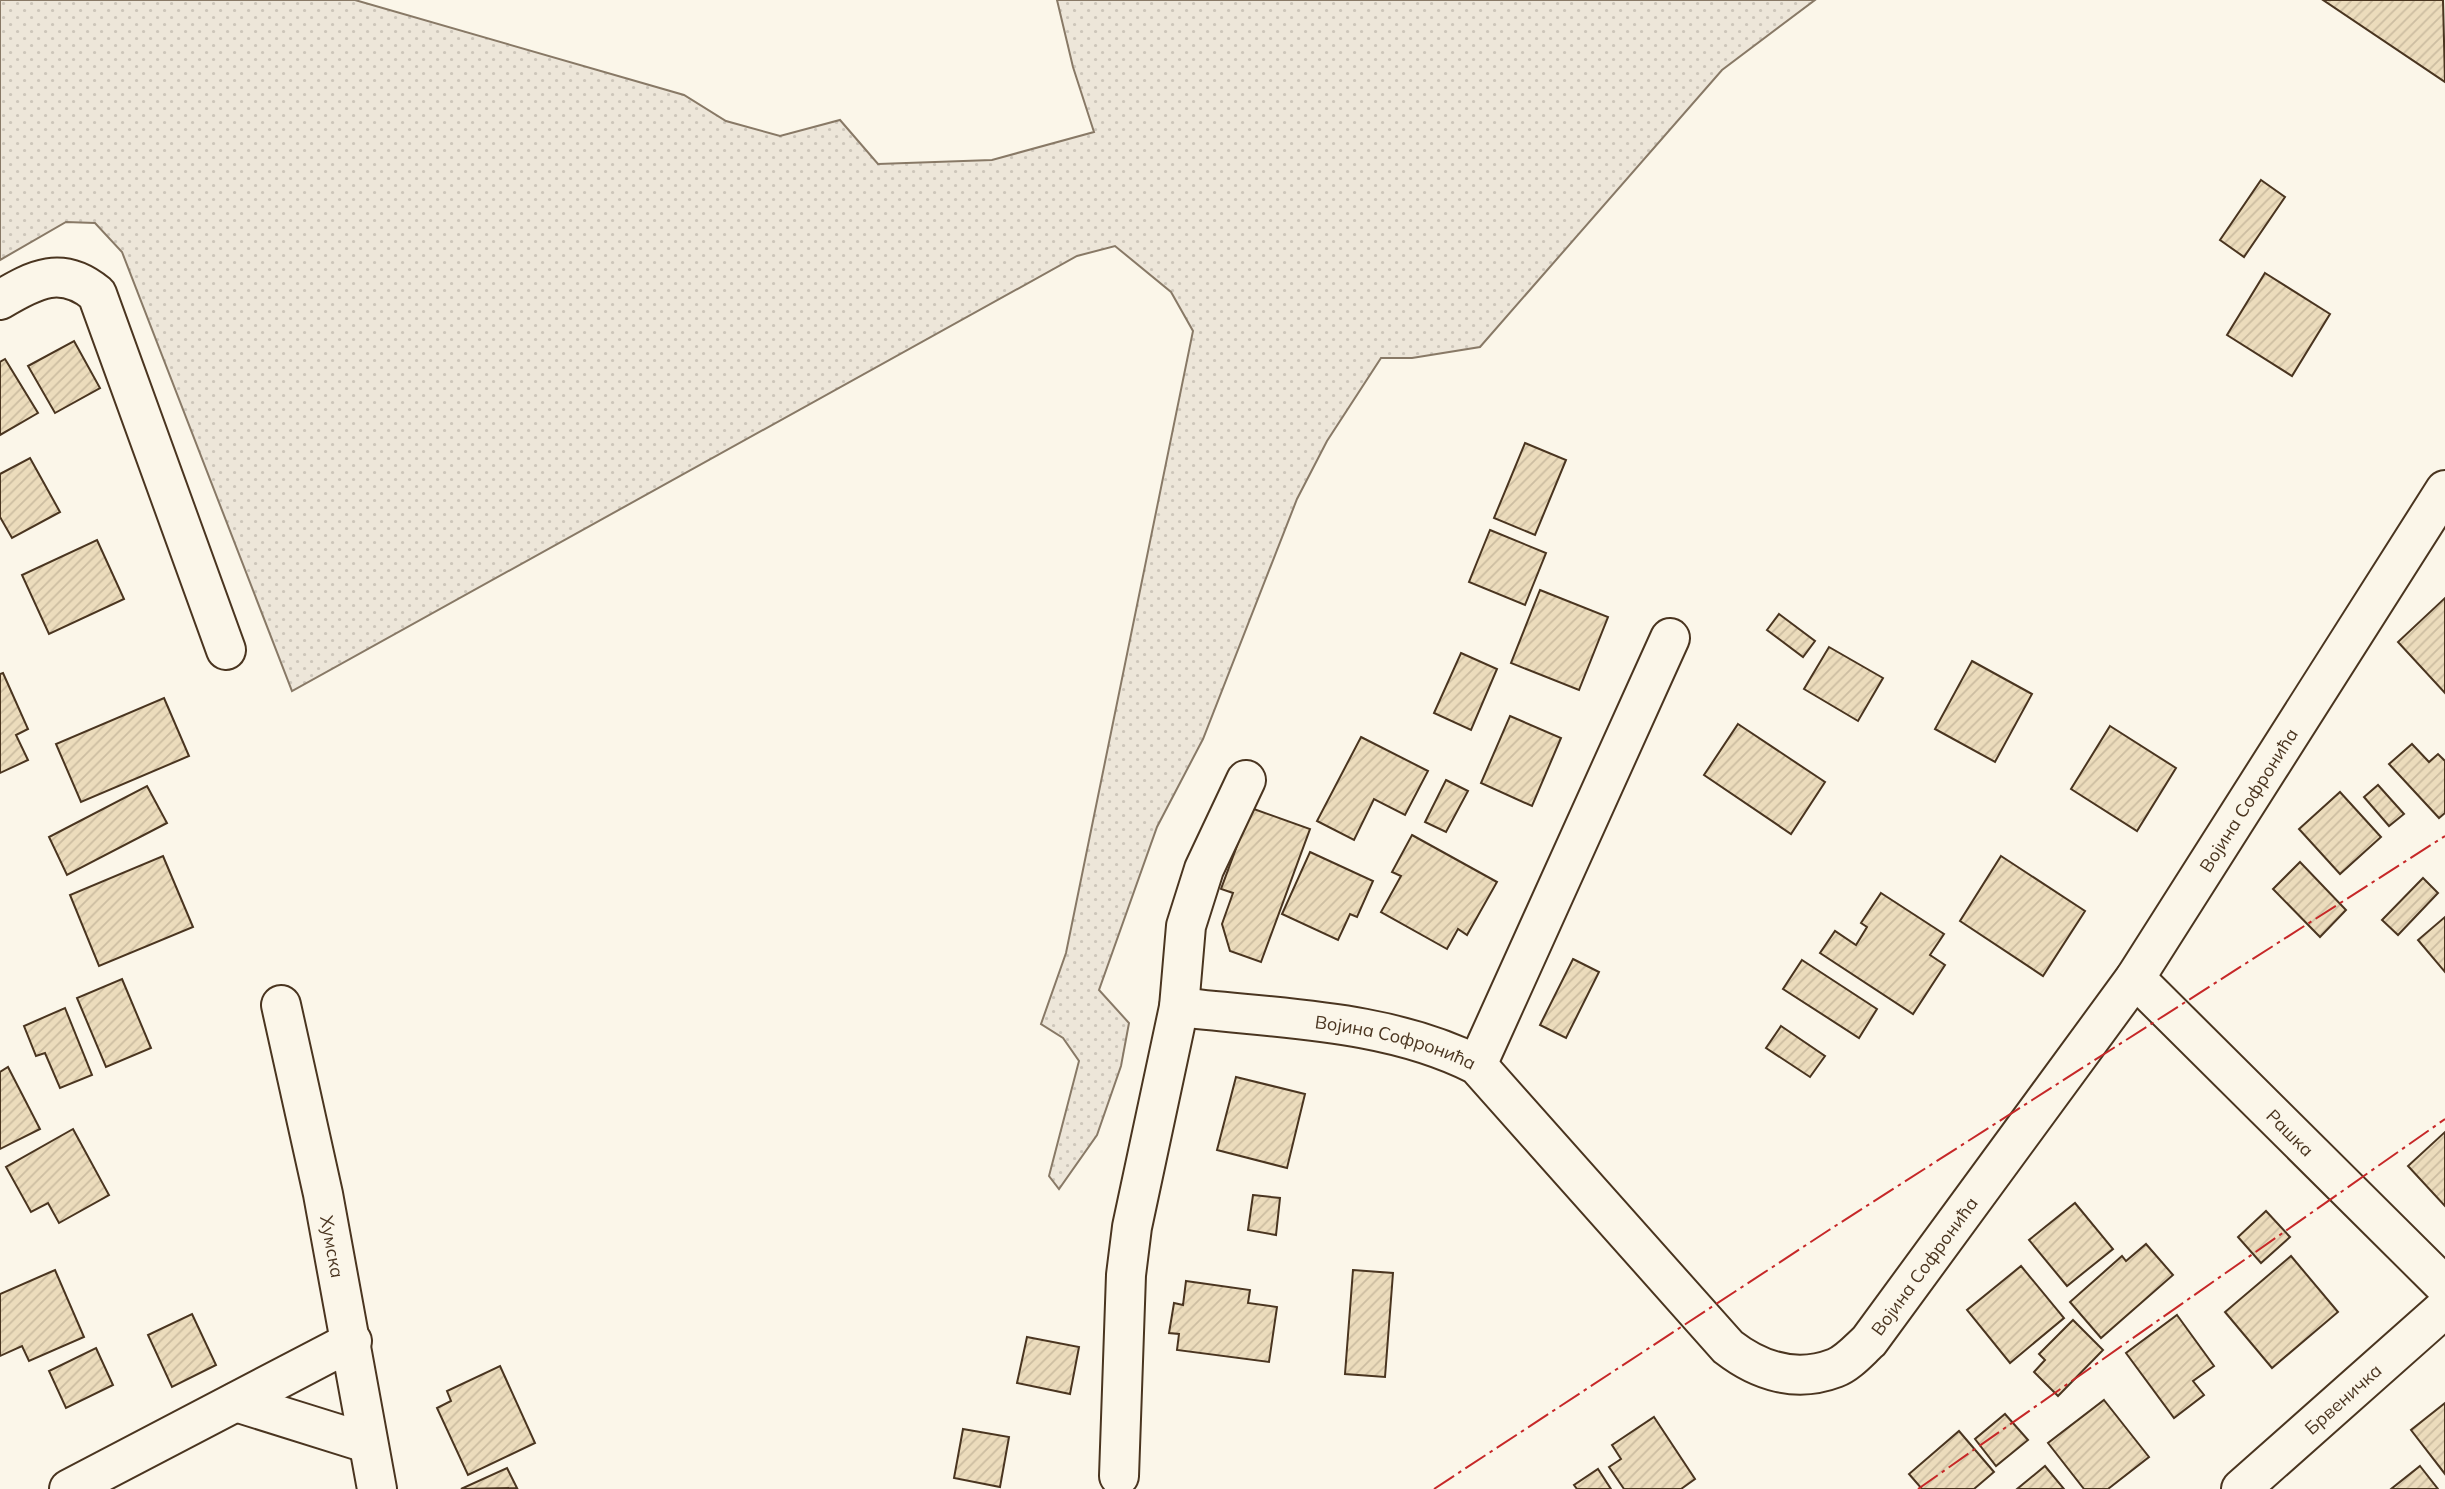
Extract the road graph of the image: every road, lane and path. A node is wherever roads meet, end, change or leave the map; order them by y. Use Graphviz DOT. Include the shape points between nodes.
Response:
graph roads {
  1 [pos="0,300"];
  2 [pos="2445,490"];
  3 [pos="1670,638"];
  4 [pos="226,650"];
  5 [pos="1246,780"];
  6 [pos="2135,978"];
  7 [pos="281,1005"];
  8 [pos="1179,1007"];
  9 [pos="1477,1065"];
  10 [pos="2445,1286"];
  11 [pos="2445,1307"];
  12 [pos="352,1341"];
  13 [pos="236,1402"];
  14 [pos="367,1443"];
  15 [pos="1119,1476"];
  16 [pos="69,1489"];
  17 [pos="377,1489"];
  18 [pos="2242,1489"];
  1 -- 4 [label="street" via="23,286 61,276 80,280 97,294"];
  2 -- 6 [label="street, Војина Софронића"];
  3 -- 9 [label="street"];
  5 -- 8 [label="street" via="1193,901 1186,926"];
  6 -- 9 [label="street, Војина Софронића" via="1870,1342 1835,1368 1792,1375 1769,1372 1746,1361 1710,1329"];
  6 -- 10 [label="street, Рашка"];
  7 -- 12 [label="street, Хумска"];
  8 -- 9 [label="street, Војина Софронића" via="1356,1027 1421,1040"];
  8 -- 15 [label="street" via="1132,1227"];
  11 -- 18 [label="street, Брвеничка"];
  12 -- 13 [label="street"];
  12 -- 14 [label="street, Хумска"];
  13 -- 14 [label="street"];
  13 -- 16 [label="street"];
  14 -- 17 [label="street, Хумска"];
}
